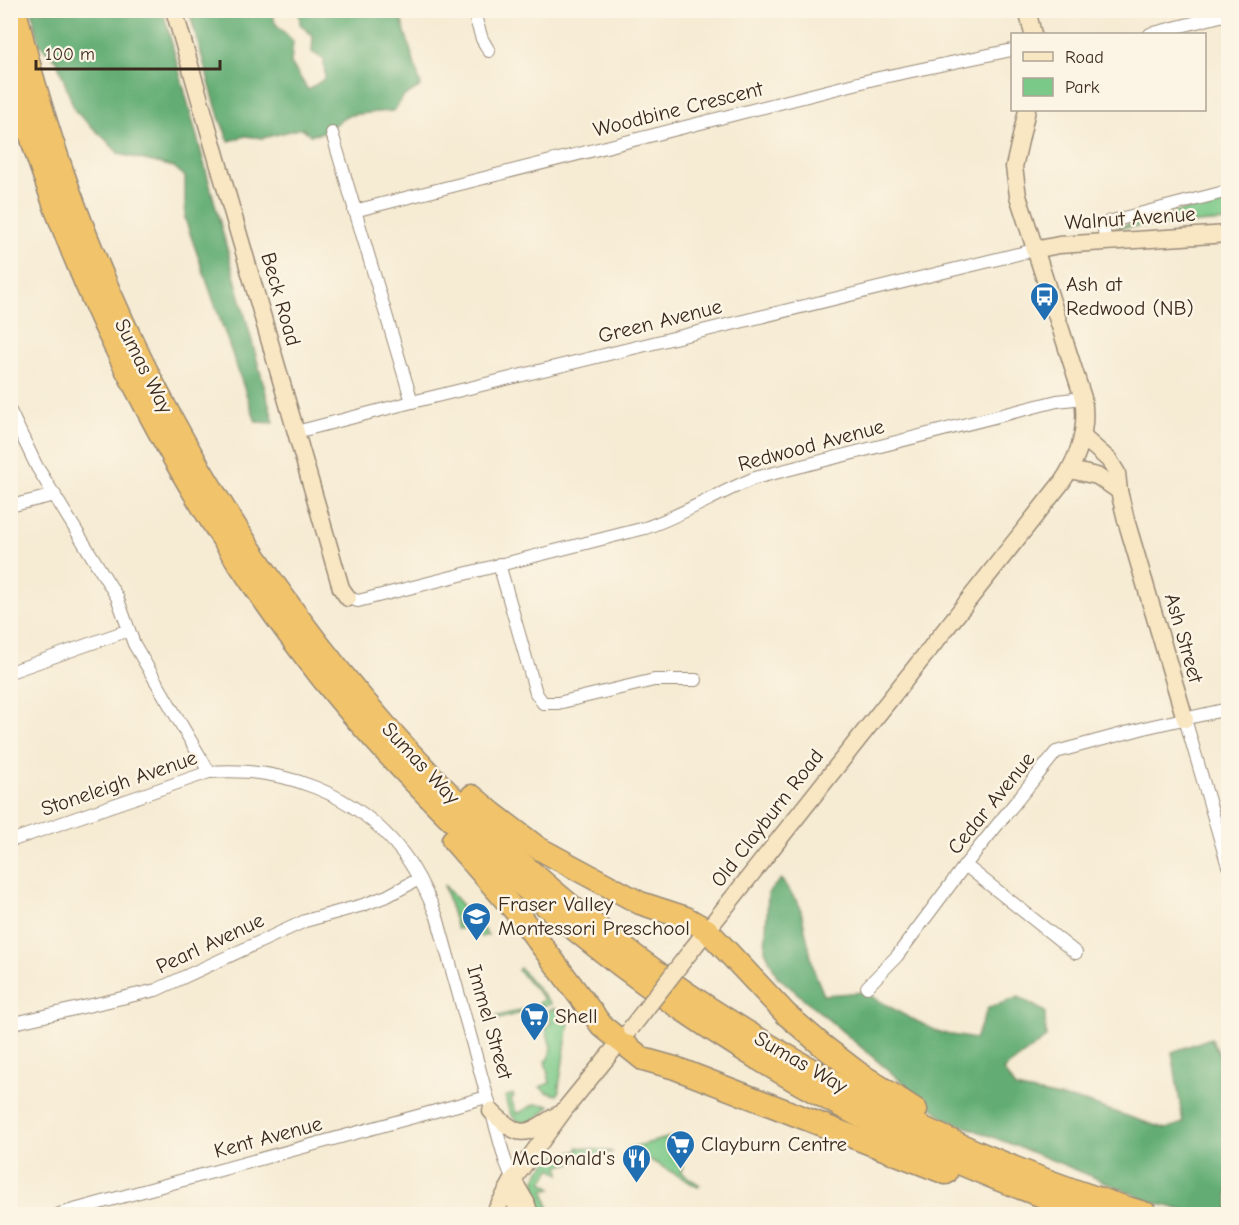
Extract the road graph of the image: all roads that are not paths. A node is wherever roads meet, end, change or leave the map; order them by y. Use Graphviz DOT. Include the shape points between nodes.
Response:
graph roads {
  1 [pos="15,10"];
  2 [pos="174,10"];
  3 [pos="473,10"];
  4 [pos="1028,10"];
  5 [pos="1228,14"];
  6 [pos="1033,33"];
  7 [pos="1154,33"];
  8 [pos="1011,50"];
  9 [pos="489,51"];
  10 [pos="10,63"];
  11 [pos="1027,111"];
  12 [pos="332,133"];
  13 [pos="1228,191"];
  14 [pos="354,211"];
  15 [pos="1228,234"];
  16 [pos="1105,242"];
  17 [pos="1034,250"];
  18 [pos="1083,398"];
  19 [pos="412,402"];
  20 [pos="10,411"];
  21 [pos="296,432"];
  22 [pos="1080,445"];
  23 [pos="1070,470"];
  24 [pos="1119,491"];
  25 [pos="55,495"];
  26 [pos="219,502"];
  27 [pos="10,506"];
  28 [pos="500,564"];
  29 [pos="260,594"];
  30 [pos="348,598"];
  31 [pos="129,630"];
  32 [pos="10,672"];
  33 [pos="696,680"];
  34 [pos="1228,709"];
  35 [pos="1185,719"];
  36 [pos="209,772"];
  37 [pos="10,841"];
  38 [pos="965,865"];
  39 [pos="1228,866"];
  40 [pos="419,879"];
  41 [pos="700,939"];
  42 [pos="1076,953"];
  43 [pos="867,987"];
  44 [pos="10,1024"];
  45 [pos="626,1034"];
  46 [pos="489,1104"];
  47 [pos="566,1109"];
  48 [pos="513,1180"];
  49 [pos="1145,1214"];
  50 [pos="58,1215"];
  51 [pos="494,1215"];
  52 [pos="517,1215"];
  53 [pos="530,1215"];
  54 [pos="1056,1215"];
  55 [pos="1095,1215"];
  1 -- 26 [label="highway, Sumas Way" via="50,139 101,275 158,394"];
  2 -- 21 [label="main road, Beck Road"];
  3 -- 9 [label="street"];
  4 -- 6 [label="main road"];
  5 -- 7 [label="street"];
  8 -- 14 [label="street, Woodbine Crescent" via="874,79"];
  10 -- 29 [label="highway, Sumas Way" via="52,196 106,329 192,490"];
  11 -- 17 [label="main road" via="1014,167"];
  12 -- 14 [label="street"];
  13 -- 16 [label="street" via="1108,222"];
  14 -- 19 [label="street"];
  15 -- 16 [label="main road, Walnut Avenue"];
  16 -- 17 [label="main road, Walnut Avenue"];
  17 -- 18 [label="main road"];
  17 -- 19 [label="street, Green Avenue"];
  18 -- 22 [label="main road" via="1085,418"];
  18 -- 28 [label="street, Redwood Avenue" via="1057,401 755,478 669,520"];
  19 -- 21 [label="street, Green Avenue"];
  20 -- 25 [label="street"];
  21 -- 30 [label="main road, Beck Road" via="341,588"];
  22 -- 23 [label="main road, Old Clayburn Road"];
  22 -- 24 [label="main road, Ash Street" via="1109,460 1117,473"];
  23 -- 24 [label="main road" via="1097,476"];
  23 -- 41 [label="main road, Old Clayburn Road"];
  24 -- 35 [label="main road, Ash Street"];
  25 -- 27 [label="street"];
  25 -- 31 [label="street" via="117,597"];
  26 -- 41 [label="highway" via="381,703 492,813 538,848 597,881 640,903 686,918"];
  26 -- 49 [label="highway, Sumas Way" via="306,628 387,728 497,840 615,941 779,1052 885,1110 1011,1167"];
  28 -- 30 [label="street, Redwood Avenue" via="358,601"];
  28 -- 33 [label="street" via="536,693 543,703 558,703 654,680"];
  29 -- 45 [label="highway" via="276,627 345,720 495,887 602,1026"];
  29 -- 55 [label="highway, Sumas Way" via="325,681 435,803 555,915 651,990 763,1062 880,1126 988,1176"];
  31 -- 32 [label="street"];
  31 -- 36 [label="street"];
  34 -- 35 [label="street, Cedar Avenue"];
  35 -- 38 [label="street, Cedar Avenue" via="1056,752"];
  35 -- 39 [label="street, Ash Street"];
  36 -- 37 [label="street, Stoneleigh Avenue"];
  36 -- 40 [label="street, Stoneleigh Avenue" via="233,770 282,776 328,792 350,804 388,836"];
  38 -- 42 [label="street"];
  38 -- 43 [label="street, Cedar Avenue" via="897,956"];
  40 -- 44 [label="street, Pearl Avenue" via="363,905 305,921 156,990"];
  40 -- 46 [label="street, Immel Street" via="437,917"];
  41 -- 45 [label="main road, Old Clayburn Road, bridge"];
  41 -- 49 [label="highway" via="823,1046 893,1096 962,1134"];
  45 -- 47 [label="main road, Old Clayburn Road"];
  45 -- 54 [label="highway" via="643,1059"];
  46 -- 47 [label="main road" via="510,1128 524,1133"];
  46 -- 48 [label="street, Immel Street"];
  46 -- 50 [label="street, Kent Avenue"];
  47 -- 48 [label="main road, Old Clayburn Road"];
  48 -- 51 [label="main road, Old Clayburn Road"];
  48 -- 52 [label="main road, Immel Street"];
  48 -- 53 [label="main road, Immel Street"];
}
